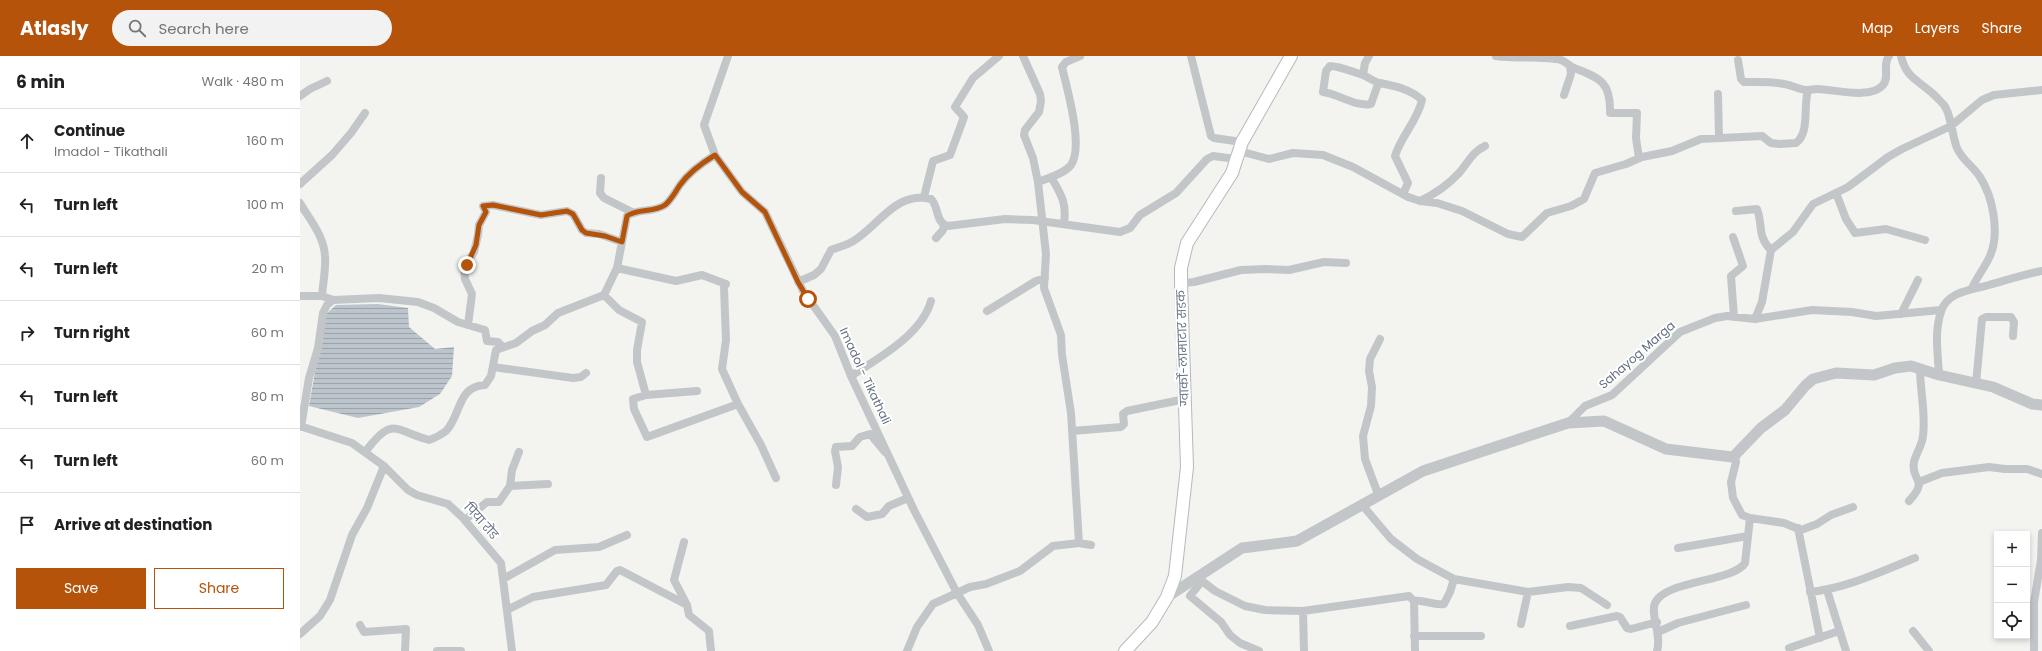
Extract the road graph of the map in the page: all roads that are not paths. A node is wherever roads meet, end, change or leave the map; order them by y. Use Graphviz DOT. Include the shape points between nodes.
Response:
graph roads {
  1 [pos="728,56"];
  2 [pos="999,56"];
  3 [pos="1023,56"];
  4 [pos="1080,56"];
  5 [pos="1190,56"];
  6 [pos="1291,56"];
  7 [pos="1369,56"];
  8 [pos="1496,56"];
  9 [pos="1889,56"];
  10 [pos="1901,56"];
  11 [pos="1543,57"];
  12 [pos="1738,60"];
  13 [pos="1570,66"];
  14 [pos="1363,75"];
  15 [pos="327,81"];
  16 [pos="1380,84"];
  17 [pos="1808,90"];
  18 [pos="2042,90"];
  19 [pos="1718,94"];
  20 [pos="1564,95"];
  21 [pos="300,96"];
  22 [pos="365,113"];
  23 [pos="1951,126"];
  24 [pos="1719,137"];
  25 [pos="1484,146"];
  26 [pos="1239,150"];
  27 [pos="715,155"];
  28 [pos="1639,158"];
  29 [pos="1051,177"];
  30 [pos="601,178"];
  31 [pos="1038,182"];
  32 [pos="300,184"];
  33 [pos="1836,193"];
  34 [pos="1403,194"];
  35 [pos="924,197"];
  36 [pos="1420,202"];
  37 [pos="300,203"];
  38 [pos="1736,211"];
  39 [pos="632,212"];
  40 [pos="1042,221"];
  41 [pos="1064,223"];
  42 [pos="944,225"];
  43 [pos="1733,237"];
  44 [pos="936,238"];
  45 [pos="1925,240"];
  46 [pos="622,242"];
  47 [pos="1771,250"];
  48 [pos="1346,263"];
  49 [pos="617,268"];
  50 [pos="2042,271"];
  51 [pos="1045,278"];
  52 [pos="1918,280"];
  53 [pos="798,282"];
  54 [pos="1181,283"];
  55 [pos="1972,288"];
  56 [pos="604,295"];
  57 [pos="300,296"];
  58 [pos="322,296"];
  59 [pos="333,300"];
  60 [pos="931,300"];
  61 [pos="1941,310"];
  62 [pos="987,311"];
  63 [pos="1901,314"];
  64 [pos="1734,317"];
  65 [pos="1755,319"];
  66 [pos="468,325"];
  67 [pos="2013,336"];
  68 [pos="1380,338"];
  69 [pos="503,347"];
  70 [pos="493,367"];
  71 [pos="1920,368"];
  72 [pos="586,373"];
  73 [pos="852,376"];
  74 [pos="1939,376"];
  75 [pos="1976,384"];
  76 [pos="697,391"];
  77 [pos="646,395"];
  78 [pos="1184,399"];
  79 [pos="738,404"];
  80 [pos="2042,405"];
  81 [pos="1568,423"];
  82 [pos="300,426"];
  83 [pos="1072,431"];
  84 [pos="366,451"];
  85 [pos="519,452"];
  86 [pos="890,456"];
  87 [pos="1735,456"];
  88 [pos="384,466"];
  89 [pos="2042,474"];
  90 [pos="776,478"];
  91 [pos="1919,482"];
  92 [pos="548,484"];
  93 [pos="836,485"];
  94 [pos="510,486"];
  95 [pos="1378,494"];
  96 [pos="908,498"];
  97 [pos="1909,501"];
  98 [pos="1363,506"];
  99 [pos="1853,507"];
  100 [pos="856,509"];
  101 [pos="1750,518"];
  102 [pos="465,520"];
  103 [pos="1798,528"];
  104 [pos="627,535"];
  105 [pos="2042,535"];
  106 [pos="1748,536"];
  107 [pos="684,542"];
  108 [pos="1079,543"];
  109 [pos="1092,545"];
  110 [pos="1678,548"];
  111 [pos="1915,558"];
  112 [pos="503,579"];
  113 [pos="1454,579"];
  114 [pos="1199,580"];
  115 [pos="2038,589"];
  116 [pos="1827,590"];
  117 [pos="1528,592"];
  118 [pos="1810,592"];
  119 [pos="957,593"];
  120 [pos="1167,597"];
  121 [pos="1414,601"];
  122 [pos="687,605"];
  123 [pos="1606,605"];
  124 [pos="1746,605"];
  125 [pos="507,610"];
  126 [pos="1303,611"];
  127 [pos="1657,622"];
  128 [pos="1521,624"];
  129 [pos="360,625"];
  130 [pos="1570,626"];
  131 [pos="1839,631"];
  132 [pos="1913,631"];
  133 [pos="1658,632"];
  134 [pos="300,634"];
  135 [pos="1414,636"];
  136 [pos="1481,636"];
  137 [pos="1820,638"];
  138 [pos="2037,647"];
  139 [pos="1789,648"];
  140 [pos="406,651"];
  141 [pos="438,651"];
  142 [pos="461,651"];
  143 [pos="512,651"];
  144 [pos="711,651"];
  145 [pos="907,651"];
  146 [pos="989,651"];
  147 [pos="1125,651"];
  148 [pos="1259,651"];
  149 [pos="1304,651"];
  150 [pos="1415,651"];
  151 [pos="1657,651"];
  152 [pos="1846,651"];
  153 [pos="1929,651"];
  1 -- 27 [label="street, Imadol - Tikathali" via="704,125"];
  2 -- 35 [label="street" via="973,78 955,107 964,116 950,155 933,161"];
  3 -- 31 [label="street" via="1041,101 1039,112 1024,135 1033,158"];
  4 -- 29 [label="street" via="1066,62 1062,67 1075,139 1075,156 1064,171"];
  5 -- 26 [label="street" via="1211,136"];
  6 -- 26 [label="main road, ग्वार्को-लामाटार सडक"];
  7 -- 14 [label="street"];
  8 -- 11 [label="street"];
  9 -- 17 [label="street" via="1885,65 1886,78 1881,87 1862,92"];
  10 -- 23 [label="street" via="1905,70 1911,77 1945,106"];
  11 -- 13 [label="street" via="1560,60"];
  12 -- 17 [label="street" via="1741,79 1744,82 1784,84"];
  13 -- 20 [label="street" via="1571,74"];
  13 -- 28 [label="street" via="1596,76 1607,87 1610,113 1637,113"];
  14 -- 16 [label="street"];
  14 -- 16 [label="street" via="1338,66 1330,66 1326,71 1323,92 1335,94 1363,106 1371,104"];
  15 -- 21 [label="street"];
  16 -- 34 [label="street" via="1407,90 1422,100 1420,110 1399,143 1395,156 1408,183"];
  17 -- 24 [label="street" via="1804,104 1803,135 1796,143 1771,143 1762,136"];
  18 -- 23 [label="street" via="1994,95 1982,100"];
  19 -- 24 [label="street"];
  22 -- 32 [label="street" via="332,155"];
  23 -- 33 [label="street" via="1888,157"];
  23 -- 55 [label="street" via="1958,150 1979,176 1986,190 1995,232 1990,255"];
  24 -- 28 [label="street" via="1701,139 1672,151"];
  25 -- 36 [label="street" via="1475,151 1468,163 1440,190"];
  26 -- 34 [label="street" via="1269,159 1293,153 1323,155 1353,167"];
  26 -- 41 [label="street" via="1207,159 1176,193 1140,215 1130,228 1120,232"];
  26 -- 54 [label="main road, ग्वार्को-लामाटार सडक" via="1232,173 1187,243 1181,268"];
  27 -- 39 [label="street" via="697,166 663,206"];
  27 -- 53 [label="street, Imadol - Tikathali" via="742,192 765,212"];
  28 -- 36 [label="street" via="1595,173 1584,199 1547,213 1522,237 1508,234 1437,203"];
  29 -- 31 [label="street"];
  29 -- 41 [label="street" via="1062,195 1066,209"];
  30 -- 39 [label="street" via="600,193 604,198"];
  31 -- 40 [label="street"];
  33 -- 45 [label="street" via="1846,219 1855,233 1886,230"];
  33 -- 47 [label="street" via="1813,204 1793,232"];
  34 -- 36 [label="street"];
  35 -- 42 [label="street" via="934,202 937,214"];
  35 -- 53 [label="street" via="894,205 854,241 831,250 821,269 814,275"];
  37 -- 58 [label="street" via="318,231 322,243 325,256"];
  38 -- 47 [label="street" via="1757,209 1762,238"];
  39 -- 46 [label="street" via="627,216"];
  40 -- 41 [label="street"];
  40 -- 42 [label="street" via="1005,219"];
  40 -- 51 [label="street" via="1046,254"];
  42 -- 44 [label="street"];
  43 -- 64 [label="street" via="1743,266 1731,276"];
  46 -- 49 [label="street"];
  46 -- 66 [label="street" via="586,233 573,214 567,211 541,215 493,205 483,206 486,211 485,217 479,225 474,252 464,269 465,279 472,294"];
  47 -- 65 [label="street" via="1762,302"];
  48 -- 54 [label="street" via="1324,262 1289,270 1241,270"];
  49 -- 56 [label="street"];
  49 -- 79 [label="street" via="676,281 702,275 726,284 726,340 722,369"];
  50 -- 55 [label="street"];
  51 -- 62 [label="street"];
  51 -- 83 [label="street" via="1044,288 1061,335"];
  52 -- 63 [label="street"];
  53 -- 73 [label="street, Imadol - Tikathali" via="835,336"];
  54 -- 78 [label="main road, ग्वार्को-लामाटार सडक"];
  55 -- 61 [label="street" via="1956,294"];
  56 -- 69 [label="street" via="558,313 545,325 532,330 516,343"];
  56 -- 77 [label="street" via="619,310 642,322 637,362"];
  57 -- 58 [label="street"];
  58 -- 59 [label="street"];
  59 -- 66 [label="street" via="379,298 418,302"];
  59 -- 82 [label="street" via="323,313 318,348 309,378"];
  60 -- 73 [label="street" via="917,326 881,358"];
  61 -- 63 [label="street, Sahayog Marga"];
  61 -- 74 [label="street" via="1938,326"];
  63 -- 65 [label="street, Sahayog Marga" via="1876,316 1812,310"];
  64 -- 65 [label="street, Sahayog Marga"];
  64 -- 81 [label="street, Sahayog Marga" via="1716,318 1680,332 1612,395 1585,406"];
  66 -- 69 [label="street" via="485,330 487,340 498,342"];
  67 -- 75 [label="street" via="2014,322 2011,317 1982,319"];
  68 -- 95 [label="street" via="1370,359 1371,406 1363,436 1365,459"];
  69 -- 70 [label="street" via="496,350"];
  70 -- 72 [label="street" via="573,378"];
  70 -- 84 [label="street" via="485,385 471,389 461,399 456,415 444,432 429,440 409,431 394,428 382,432"];
  71 -- 74 [label="street"];
  71 -- 87 [label="street" via="1904,367 1874,375 1836,373 1814,379"];
  71 -- 91 [label="street" via="1923,437 1914,462"];
  73 -- 86 [label="street, Imadol - Tikathali"];
  74 -- 75 [label="street"];
  75 -- 80 [label="street" via="1993,387 2032,404"];
  76 -- 77 [label="street"];
  77 -- 79 [label="street" via="633,399 634,409 647,437"];
  78 -- 83 [label="street" via="1127,411 1121,427"];
  78 -- 120 [label="main road, ग्वार्को-लामाटार सडक" via="1185,491 1175,576"];
  79 -- 90 [label="street"];
  81 -- 87 [label="street" via="1604,421 1666,450"];
  81 -- 95 [label="street" via="1423,471"];
  82 -- 84 [label="street, पिया रोड" via="352,443"];
  83 -- 108 [label="street"];
  84 -- 88 [label="street, पिया रोड"];
  85 -- 94 [label="street" via="512,470"];
  86 -- 93 [label="street" via="870,434 860,437 854,445 836,448"];
  86 -- 96 [label="street, Imadol - Tikathali"];
  87 -- 101 [label="street" via="1731,482 1733,498 1742,515"];
  88 -- 102 [label="street, पिया रोड" via="408,490 448,504"];
  88 -- 134 [label="street" via="367,508 352,536 330,600 320,616"];
  89 -- 91 [label="street" via="2027,469 1989,467 1942,473"];
  91 -- 97 [label="street" via="1917,493"];
  92 -- 94 [label="street"];
  94 -- 102 [label="street" via="499,502 487,502"];
  95 -- 98 [label="street"];
  96 -- 100 [label="street" via="886,508 882,514 867,518"];
  96 -- 119 [label="street, Imadol - Tikathali"];
  98 -- 113 [label="street" via="1391,539 1417,559"];
  98 -- 114 [label="street" via="1339,516 1297,541 1242,548"];
  99 -- 103 [label="street" via="1801,530"];
  101 -- 103 [label="street" via="1784,523"];
  101 -- 106 [label="street"];
  102 -- 112 [label="street, पिया रोड" via="501,563"];
  103 -- 118 [label="street"];
  104 -- 112 [label="street" via="598,547 555,550"];
  105 -- 115 [label="street"];
  106 -- 110 [label="street"];
  106 -- 127 [label="street" via="1745,563 1742,568 1689,584 1660,597 1655,601 1652,610"];
  107 -- 122 [label="street" via="674,580"];
  108 -- 109 [label="street"];
  108 -- 119 [label="street" via="1050,547 1020,571"];
  111 -- 116 [label="street" via="1854,584"];
  112 -- 125 [label="street, पिया रोड"];
  113 -- 117 [label="street"];
  113 -- 121 [label="street" via="1444,604"];
  114 -- 120 [label="street"];
  114 -- 126 [label="street" via="1245,606 1266,610"];
  114 -- 148 [label="street" via="1190,596 1221,622 1240,643"];
  115 -- 138 [label="street"];
  116 -- 118 [label="street"];
  116 -- 131 [label="street"];
  117 -- 123 [label="street" via="1581,588"];
  117 -- 128 [label="street"];
  118 -- 137 [label="street"];
  119 -- 145 [label="street" via="931,605 917,627"];
  119 -- 146 [label="street, Imadol - Tikathali" via="978,625"];
  120 -- 147 [label="main road, ग्वार्को-लामाटार सडक" via="1152,622"];
  121 -- 126 [label="street" via="1409,596"];
  121 -- 135 [label="street"];
  122 -- 125 [label="street" via="620,570 606,585 533,597"];
  122 -- 144 [label="street" via="689,615 709,631"];
  124 -- 133 [label="street" via="1678,623"];
  125 -- 143 [label="street, पिया रोड"];
  126 -- 149 [label="street"];
  127 -- 130 [label="street" via="1631,629 1617,616"];
  127 -- 133 [label="street"];
  129 -- 140 [label="street" via="364,632 406,629"];
  131 -- 137 [label="street"];
  131 -- 152 [label="street"];
  132 -- 153 [label="street"];
  133 -- 151 [label="street"];
  135 -- 136 [label="street"];
  135 -- 150 [label="street"];
  137 -- 139 [label="street"];
  141 -- 142 [label="street"];
}
